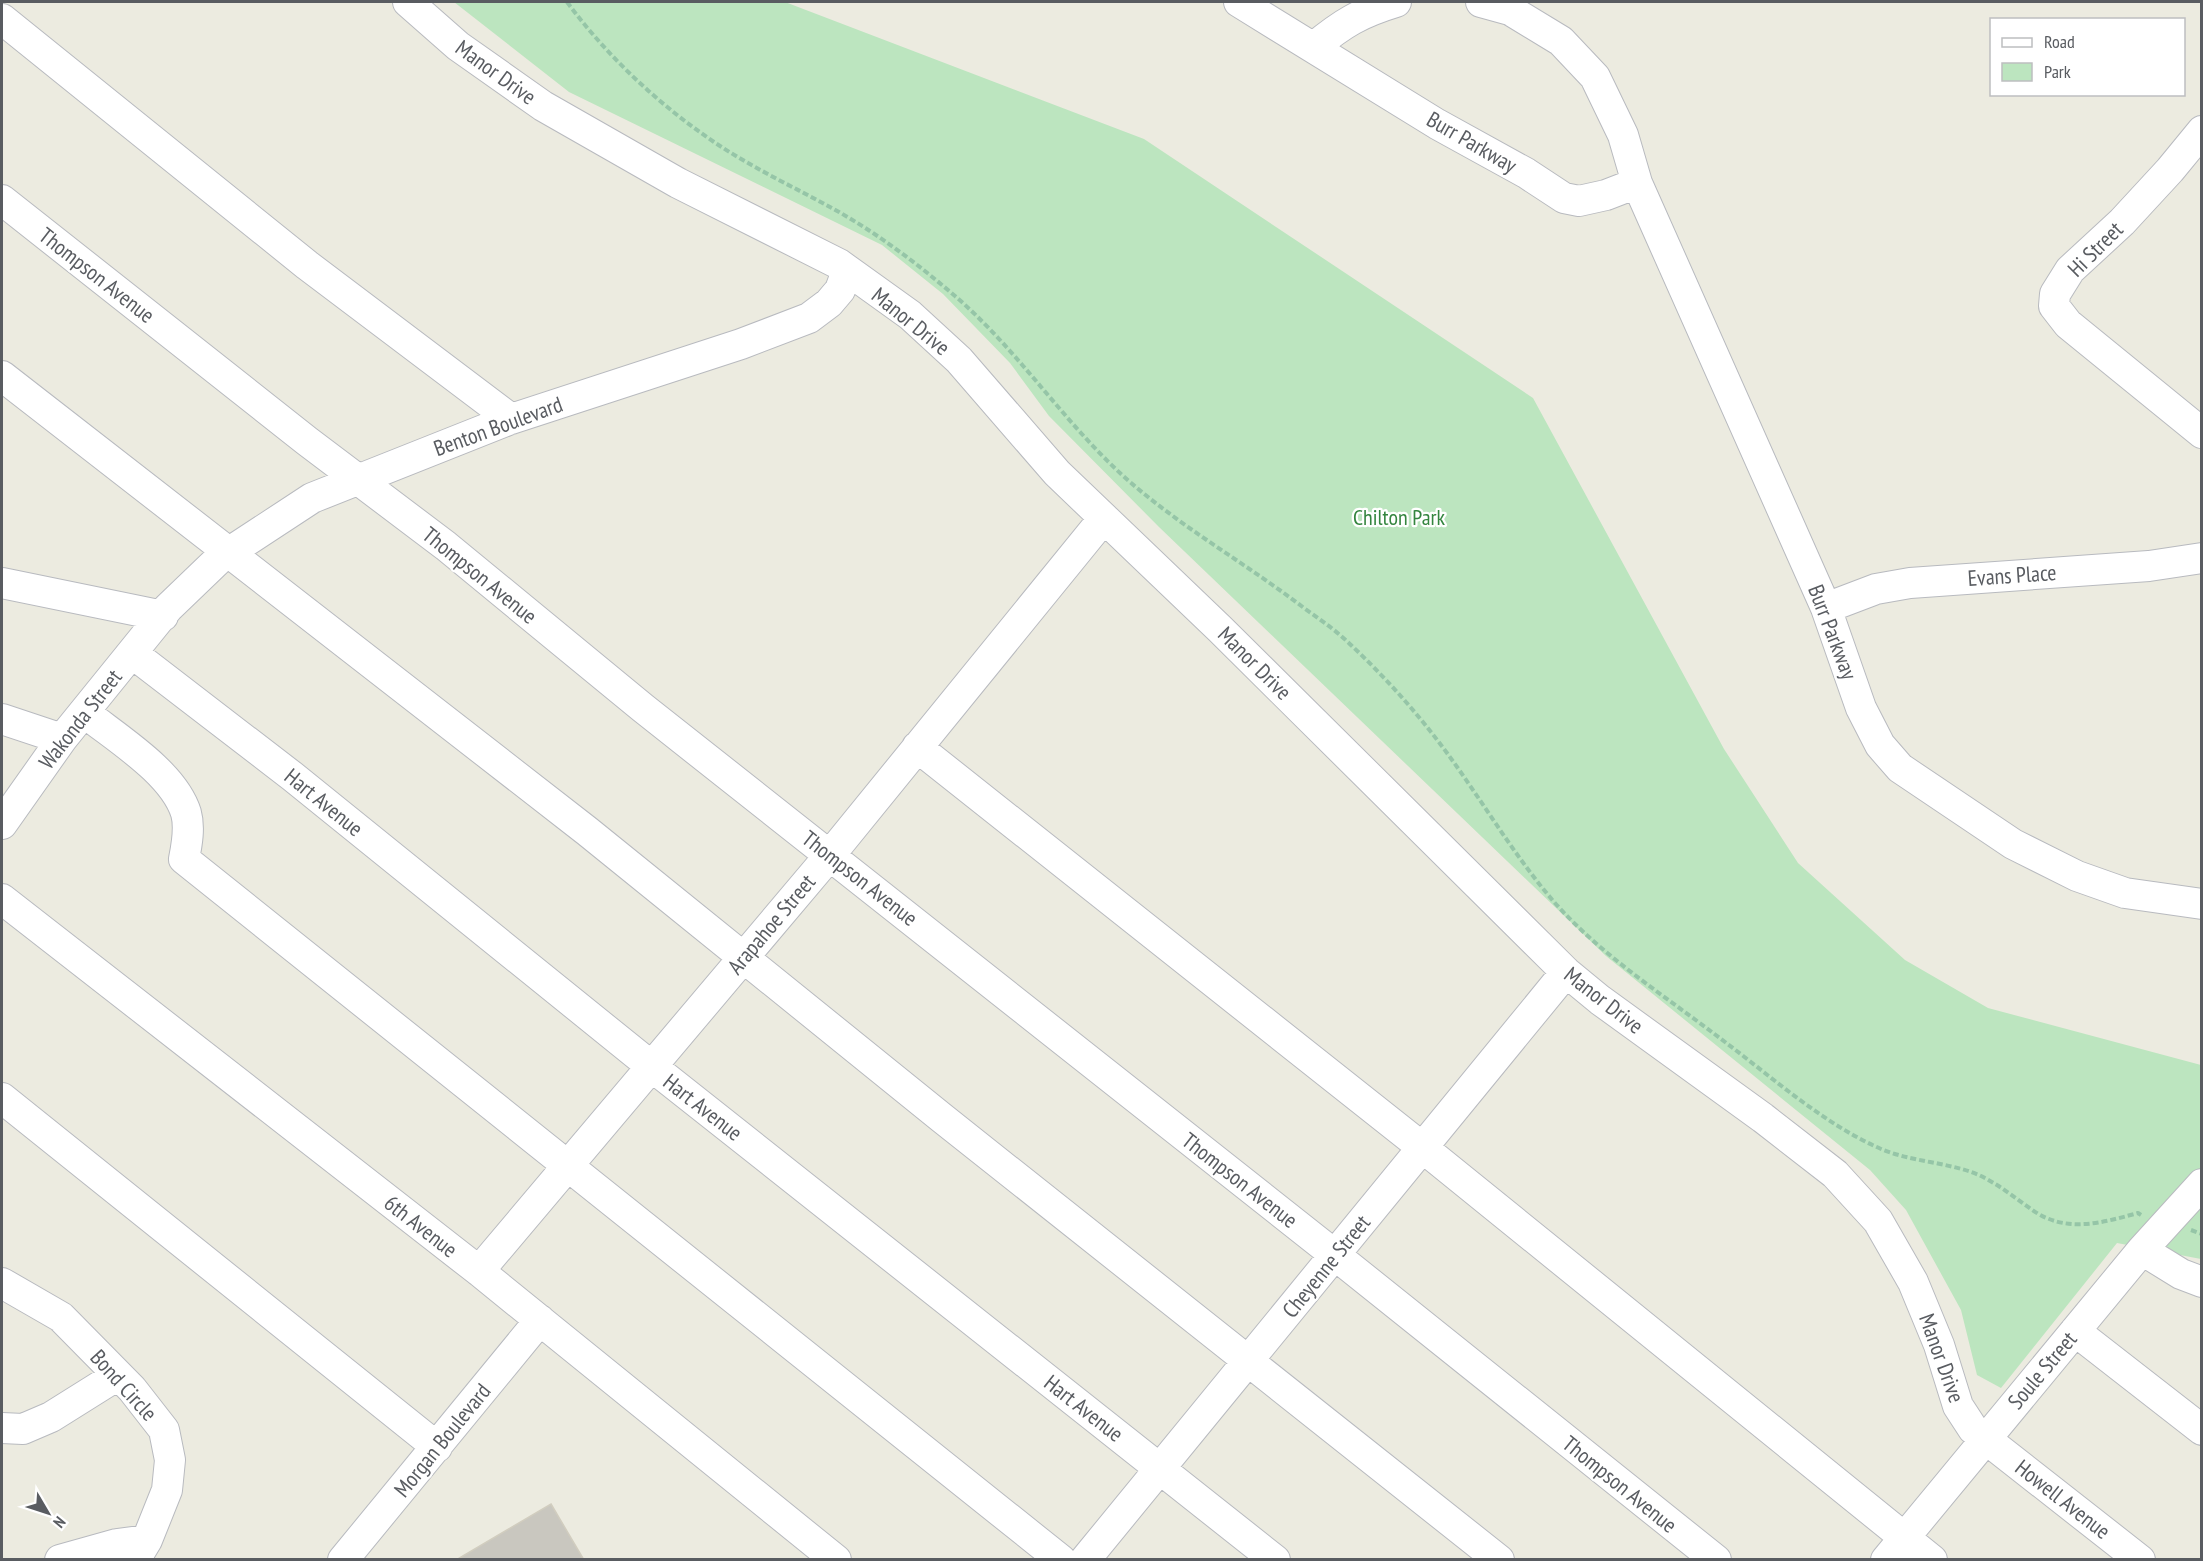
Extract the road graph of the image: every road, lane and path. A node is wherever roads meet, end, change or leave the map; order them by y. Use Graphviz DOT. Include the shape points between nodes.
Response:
graph roads {
  1 [pos="408,2"];
  2 [pos="567,2"];
  3 [pos="1239,2"];
  4 [pos="1396,2"];
  5 [pos="1482,2"];
  6 [pos="4,7"];
  7 [pos="1314,47"];
  8 [pos="2202,131"];
  9 [pos="1637,183"];
  10 [pos="2,200"];
  11 [pos="847,271"];
  12 [pos="2,376"];
  13 [pos="511,419"];
  14 [pos="2202,433"];
  15 [pos="357,479"];
  16 [pos="1104,518"];
  17 [pos="230,552"];
  18 [pos="2202,558"];
  19 [pos="2,583"];
  20 [pos="1826,608"];
  21 [pos="162,616"];
  22 [pos="132,653"];
  23 [pos="84,712"];
  24 [pos="2,719"];
  25 [pos="62,739"];
  26 [pos="918,747"];
  27 [pos="2,824"];
  28 [pos="830,855"];
  29 [pos="2,899"];
  30 [pos="2202,904"];
  31 [pos="744,957"];
  32 [pos="1566,972"];
  33 [pos="651,1066"];
  34 [pos="2,1098"];
  35 [pos="1423,1148"];
  36 [pos="567,1166"];
  37 [pos="2202,1184"];
  38 [pos="2165,1224"];
  39 [pos="2202,1234"];
  40 [pos="2142,1250"];
  41 [pos="1335,1255"];
  42 [pos="479,1272"];
  43 [pos="2202,1282"];
  44 [pos="2,1283"];
  45 [pos="540,1320"];
  46 [pos="2075,1331"];
  47 [pos="1249,1361"];
  48 [pos="118,1375"];
  49 [pos="2,1428"];
  50 [pos="2202,1430"];
  51 [pos="1986,1438"];
  52 [pos="436,1447"];
  53 [pos="1161,1468"];
  54 [pos="1895,1549"];
  55 [pos="141,1550"];
  56 [pos="60,1560"];
  57 [pos="344,1560"];
  58 [pos="836,1560"];
  59 [pos="1062,1560"];
  60 [pos="1085,1560"];
  61 [pos="1275,1560"];
  62 [pos="1498,1560"];
  63 [pos="1716,1560"];
  64 [pos="1932,1560"];
  65 [pos="2140,1560"];
  1 -- 11 [label="street, Manor Drive" via="458,46 543,106 678,183 787,236"];
  2 -- 38 [label="path" via="614,59 699,131 755,168 865,228 930,276 978,317 1079,432 1127,479 1349,643 1432,733 1555,903 1611,956 1856,1137 1898,1155 1981,1176 2057,1222 2095,1225 2138,1213"];
  3 -- 7 [label="street, Burr Parkway"];
  4 -- 7 [label="street" via="1340,26"];
  5 -- 9 [label="street, Burr Parkway" via="1510,10 1561,41 1594,77 1623,135"];
  6 -- 13 [label="street" via="307,265"];
  7 -- 9 [label="street, Burr Parkway" via="1564,198 1579,201"];
  8 -- 14 [label="street, Hi Street" via="2121,222 2070,270 2055,294 2054,306 2068,324"];
  9 -- 20 [label="street, Burr Parkway"];
  10 -- 15 [label="street, Thompson Avenue"];
  11 -- 13 [label="street, Benton Boulevard" via="840,290 809,318"];
  11 -- 16 [label="street, Manor Drive" via="910,315 959,360 1057,472"];
  12 -- 17 [label="street"];
  13 -- 15 [label="street, Benton Boulevard"];
  15 -- 17 [label="street, Benton Boulevard" via="312,498"];
  15 -- 28 [label="street, Thompson Avenue"];
  16 -- 26 [label="street, Arapahoe Street"];
  16 -- 32 [label="street, Manor Drive"];
  17 -- 21 [label="street, Benton Boulevard"];
  17 -- 31 [label="street"];
  18 -- 20 [label="street, Evans Place" via="2150,566 1910,583 1876,589"];
  19 -- 21 [label="street"];
  20 -- 30 [label="street, Burr Parkway" via="1861,708 1880,746 1900,768 2013,843 2077,876 2124,892"];
  21 -- 22 [label="street, Wakonda Street"];
  22 -- 23 [label="street, Wakonda Street"];
  22 -- 33 [label="street, Hart Avenue" via="292,776"];
  23 -- 25 [label="street, Wakonda Street"];
  23 -- 36 [label="street" via="162,774 186,813 188,839 184,859"];
  24 -- 25 [label="street"];
  25 -- 27 [label="street, Wakonda Street"];
  26 -- 28 [label="street, Arapahoe Street"];
  26 -- 35 [label="street"];
  28 -- 31 [label="street, Arapahoe Street"];
  28 -- 41 [label="street, Thompson Avenue"];
  29 -- 42 [label="street, 6th Avenue"];
  31 -- 33 [label="street, Arapahoe Street"];
  31 -- 47 [label="street"];
  32 -- 35 [label="street, Cheyenne Street"];
  32 -- 51 [label="street, Manor Drive" via="1835,1174 1878,1221 1913,1282 1958,1406 1973,1429"];
  33 -- 36 [label="street, Arapahoe Street"];
  33 -- 53 [label="street, Hart Avenue"];
  34 -- 52 [label="street"];
  35 -- 41 [label="street, Cheyenne Street"];
  35 -- 54 [label="street"];
  36 -- 42 [label="street, Arapahoe Street"];
  36 -- 59 [label="street"];
  37 -- 38 [label="street, Soule Street"];
  38 -- 39 [label="path"];
  38 -- 40 [label="street, Soule Street"];
  40 -- 43 [label="street"];
  40 -- 46 [label="street, Soule Street"];
  41 -- 47 [label="street, Cheyenne Street"];
  41 -- 63 [label="street, Thompson Avenue"];
  42 -- 45 [label="street, 6th Avenue"];
  44 -- 48 [label="street, Bond Circle" via="60,1317"];
  45 -- 52 [label="street, Morgan Boulevard"];
  45 -- 58 [label="street, 6th Avenue"];
  46 -- 50 [label="street"];
  46 -- 51 [label="street, Soule Street"];
  47 -- 53 [label="street, Cheyenne Street"];
  47 -- 62 [label="street"];
  48 -- 49 [label="street" via="51,1418 23,1429"];
  48 -- 55 [label="street, Bond Circle" via="164,1430 170,1460 167,1490"];
  51 -- 54 [label="street, Soule Street"];
  51 -- 65 [label="street, Howell Avenue"];
  52 -- 57 [label="street, Morgan Boulevard"];
  53 -- 60 [label="street, Cheyenne Street"];
  53 -- 61 [label="street, Hart Avenue"];
  54 -- 64 [label="street"];
  55 -- 56 [label="street" via="117,1544"];
}
